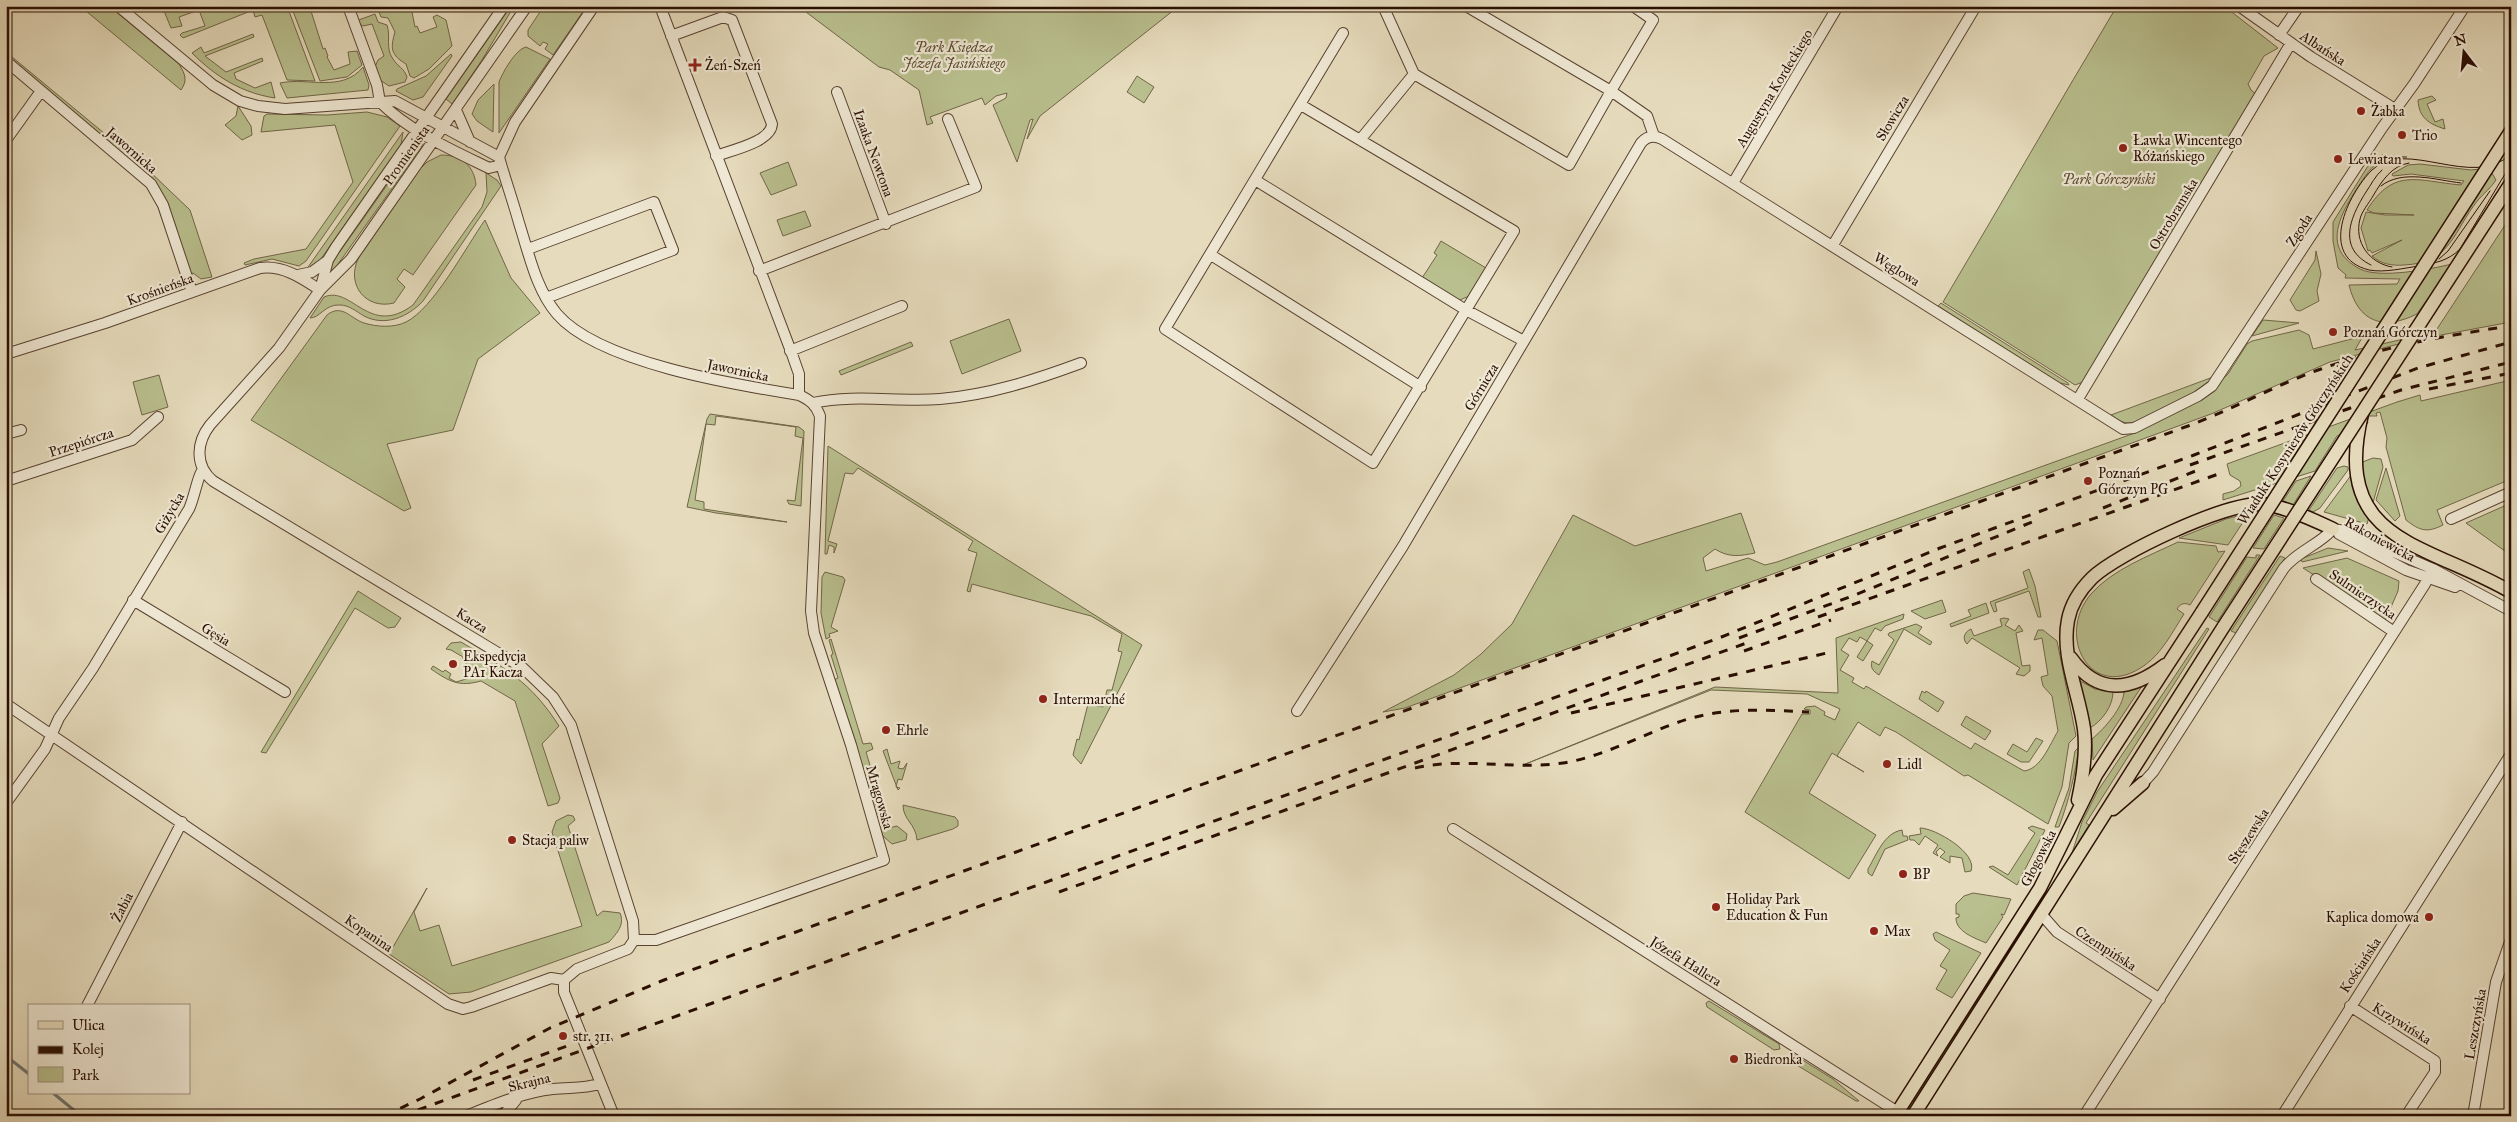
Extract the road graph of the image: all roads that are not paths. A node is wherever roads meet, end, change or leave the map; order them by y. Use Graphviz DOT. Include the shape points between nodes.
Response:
graph roads {
  1 [pos="118,6"];
  2 [pos="348,6"];
  3 [pos="504,6"];
  4 [pos="527,6"];
  5 [pos="594,6"];
  6 [pos="660,6"];
  7 [pos="1384,6"];
  8 [pos="1466,6"];
  9 [pos="1633,6"];
  10 [pos="1838,6"];
  11 [pos="1976,6"];
  12 [pos="2239,6"];
  13 [pos="2298,6"];
  14 [pos="2465,6"];
  15 [pos="1343,33"];
  16 [pos="671,36"];
  17 [pos="2280,36"];
  18 [pos="2291,43"];
  19 [pos="6,61"];
  20 [pos="1414,74"];
  21 [pos="42,91"];
  22 [pos="1611,91"];
  23 [pos="837,92"];
  24 [pos="380,102"];
  25 [pos="1300,106"];
  26 [pos="2395,109"];
  27 [pos="456,110"];
  28 [pos="426,117"];
  29 [pos="948,119"];
  30 [pos="443,127"];
  31 [pos="418,130"];
  32 [pos="2511,131"];
  33 [pos="1654,136"];
  34 [pos="434,139"];
  35 [pos="6,140"];
  36 [pos="1360,140"];
  37 [pos="470,142"];
  38 [pos="716,156"];
  39 [pos="500,161"];
  40 [pos="1255,180"];
  41 [pos="1733,183"];
  42 [pos="2511,183"];
  43 [pos="886,224"];
  44 [pos="1833,245"];
  45 [pos="528,249"];
  46 [pos="1211,255"];
  47 [pos="328,260"];
  48 [pos="759,271"];
  49 [pos="298,275"];
  50 [pos="320,290"];
  51 [pos="192,292"];
  52 [pos="546,298"];
  53 [pos="902,306"];
  54 [pos="1466,310"];
  55 [pos="1524,340"];
  56 [pos="790,350"];
  57 [pos="6,354"];
  58 [pos="1081,363"];
  59 [pos="1421,387"];
  60 [pos="800,396"];
  61 [pos="2078,399"];
  62 [pos="813,403"];
  63 [pos="2363,411"];
  64 [pos="158,417"];
  65 [pos="2123,429"];
  66 [pos="21,430"];
  67 [pos="6,434"];
  68 [pos="203,470"];
  69 [pos="6,481"];
  70 [pos="2511,492"];
  71 [pos="2451,519"];
  72 [pos="2333,529"];
  73 [pos="2430,574"];
  74 [pos="2316,579"];
  75 [pos="2511,592"];
  76 [pos="133,600"];
  77 [pos="2511,611"];
  78 [pos="2202,612"];
  79 [pos="2394,632"];
  80 [pos="2068,654"];
  81 [pos="2174,655"];
  82 [pos="285,692"];
  83 [pos="6,704"];
  84 [pos="1297,711"];
  85 [pos="52,733"];
  86 [pos="2511,754"];
  87 [pos="2143,783"];
  88 [pos="6,803"];
  89 [pos="2104,818"];
  90 [pos="182,822"];
  91 [pos="2072,822"];
  92 [pos="1453,829"];
  93 [pos="2042,916"];
  94 [pos="2511,939"];
  95 [pos="634,940"];
  96 [pos="564,980"];
  97 [pos="2160,999"];
  98 [pos="88,1004"];
  99 [pos="2350,1006"];
  100 [pos="599,1084"];
  101 [pos="517,1099"];
  102 [pos="1899,1115"];
  103 [pos="466,1116"];
  104 [pos="503,1116"];
  105 [pos="614,1116"];
  106 [pos="1913,1116"];
  107 [pos="2084,1116"];
  108 [pos="2282,1116"];
  109 [pos="2406,1116"];
  110 [pos="2472,1116"];
  1 -- 24 [label="street" via="213,85 240,101 285,109"];
  2 -- 24 [label="street" via="377,85"];
  3 -- 28 [label="street, Promienista"];
  4 -- 27 [label="street, Promienista"];
  5 -- 39 [label="street" via="515,122"];
  6 -- 16 [label="street"];
  7 -- 20 [label="street"];
  8 -- 22 [label="street"];
  9 -- 22 [label="street" via="1653,20"];
  10 -- 41 [label="street, Augustyna Kordeckiego"];
  11 -- 44 [label="street, Słowicza"];
  12 -- 17 [label="street, Albańska"];
  13 -- 17 [label="street"];
  14 -- 26 [label="street, Zgoda"];
  15 -- 25 [label="street"];
  16 -- 38 [label="street"];
  16 -- 38 [label="street" via="723,17 732,20 772,124 766,138"];
  17 -- 18 [label="street, Albańska"];
  18 -- 26 [label="street, Albańska"];
  18 -- 61 [label="street, Ostrobramska"];
  19 -- 21 [label="street, Jawornicka"];
  20 -- 22 [label="street" via="1569,165"];
  20 -- 36 [label="street"];
  21 -- 35 [label="street"];
  21 -- 51 [label="street, Jawornicka" via="154,188 163,205"];
  22 -- 33 [label="street" via="1647,116"];
  23 -- 43 [label="street, Izaaka Newtona"];
  24 -- 28 [label="street" via="395,101"];
  24 -- 31 [label="street"];
  25 -- 36 [label="street"];
  25 -- 40 [label="street"];
  26 -- 65 [label="street, Zgoda" via="2212,386 2134,428"];
  27 -- 30 [label="street, Promienista"];
  27 -- 37 [label="street"];
  28 -- 30 [label="street"];
  28 -- 31 [label="street, Promienista"];
  29 -- 43 [label="street" via="976,187"];
  30 -- 34 [label="street, Promienista"];
  30 -- 37 [label="street"];
  31 -- 34 [label="street"];
  31 -- 47 [label="street, Promienista"];
  32 -- 78 [label="main road, Wiadukt Kosynierów Górczyńskich, bridge"];
  33 -- 41 [label="street, Węglowa"];
  33 -- 55 [label="street, Górnicza" via="1641,143"];
  34 -- 39 [label="street" via="489,168"];
  34 -- 50 [label="street, Promienista" via="351,259"];
  36 -- 54 [label="street" via="1514,231"];
  37 -- 39 [label="street"];
  38 -- 48 [label="street"];
  39 -- 45 [label="street, Jawornicka"];
  40 -- 46 [label="street"];
  40 -- 54 [label="street"];
  41 -- 44 [label="street, Węglowa"];
  42 -- 63 [label="main road, bridge"];
  43 -- 48 [label="street"];
  44 -- 61 [label="street, Węglowa"];
  45 -- 52 [label="street, Jawornicka"];
  45 -- 52 [label="street" via="654,202 673,250"];
  46 -- 59 [label="street"];
  46 -- 59 [label="street" via="1165,330 1373,463"];
  47 -- 49 [label="street, Promienista" via="312,272"];
  47 -- 50 [label="street, Promienista"];
  48 -- 56 [label="street"];
  49 -- 50 [label="street, Krośnieńska"];
  49 -- 51 [label="street, Krośnieńska" via="277,268 260,268"];
  50 -- 68 [label="street, Giżycka" via="279,348 203,434 199,449"];
  51 -- 57 [label="street, Krośnieńska"];
  52 -- 60 [label="street, Jawornicka" via="571,327 605,347 712,379"];
  53 -- 56 [label="street"];
  54 -- 55 [label="street"];
  54 -- 59 [label="street"];
  55 -- 84 [label="street, Górnicza" via="1402,546"];
  56 -- 60 [label="street" via="799,374"];
  58 -- 62 [label="street" via="984,393 939,399 835,398"];
  60 -- 62 [label="street, Jawornicka"];
  61 -- 65 [label="street, Węglowa"];
  62 -- 95 [label="street, Mrągowska" via="820,416 811,611 814,633 884,860 656,940"];
  63 -- 75 [label="main road" via="2355,464 2357,482 2366,506 2389,531 2410,544"];
  63 -- 89 [label="main road, bridge"];
  64 -- 69 [label="street, Przepiórcza" via="132,440"];
  66 -- 67 [label="street"];
  68 -- 76 [label="street, Giżycka" via="198,476 196,494 189,509"];
  68 -- 95 [label="street, Kacza" via="213,481 512,661 547,690 571,724 628,903 635,929"];
  70 -- 71 [label="street"];
  72 -- 73 [label="street, Rakoniewicka" via="2382,546"];
  72 -- 80 [label="main road" via="2258,504 2226,512 2165,536 2102,570 2083,588 2069,616 2066,634"];
  72 -- 87 [label="street" via="2291,559 2284,568"];
  73 -- 77 [label="street, Rakoniewicka"];
  73 -- 79 [label="street, Stęszewska"];
  74 -- 79 [label="street, Sulmierzycka"];
  76 -- 82 [label="street, Gęsia"];
  76 -- 85 [label="street, Giżycka"];
  78 -- 81 [label="main road, Głogowska"];
  79 -- 97 [label="street, Stęszewska"];
  80 -- 81 [label="main road" via="2090,678 2115,686 2145,678"];
  80 -- 91 [label="main road" via="2086,747"];
  81 -- 91 [label="main road, Głogowska" via="2098,772"];
  83 -- 85 [label="street"];
  85 -- 88 [label="street, Giżycka" via="45,749"];
  85 -- 90 [label="street, Kopanina"];
  86 -- 99 [label="street, Kościańska"];
  87 -- 89 [label="main road"];
  89 -- 93 [label="main road"];
  90 -- 96 [label="street, Kopanina" via="455,1007 471,1007 551,978"];
  90 -- 98 [label="street, Żabia"];
  91 -- 102 [label="main road, Głogowska" via="2040,888"];
  92 -- 102 [label="street, Józefa Hallera"];
  93 -- 97 [label="street, Czempińska" via="2056,932"];
  93 -- 106 [label="main road"];
  94 -- 110 [label="street, Leszczyńska" via="2497,976"];
  95 -- 96 [label="street" via="628,949 577,969"];
  96 -- 100 [label="street" via="564,992"];
  97 -- 107 [label="street, Stęszewska"];
  99 -- 108 [label="street, Kościańska"];
  99 -- 109 [label="street, Krzywińska" via="2435,1061 2434,1072"];
  100 -- 101 [label="street, Skrajna" via="587,1088 552,1089"];
  100 -- 105 [label="street"];
  101 -- 103 [label="street, Skrajna"];
  101 -- 104 [label="street"];
}
